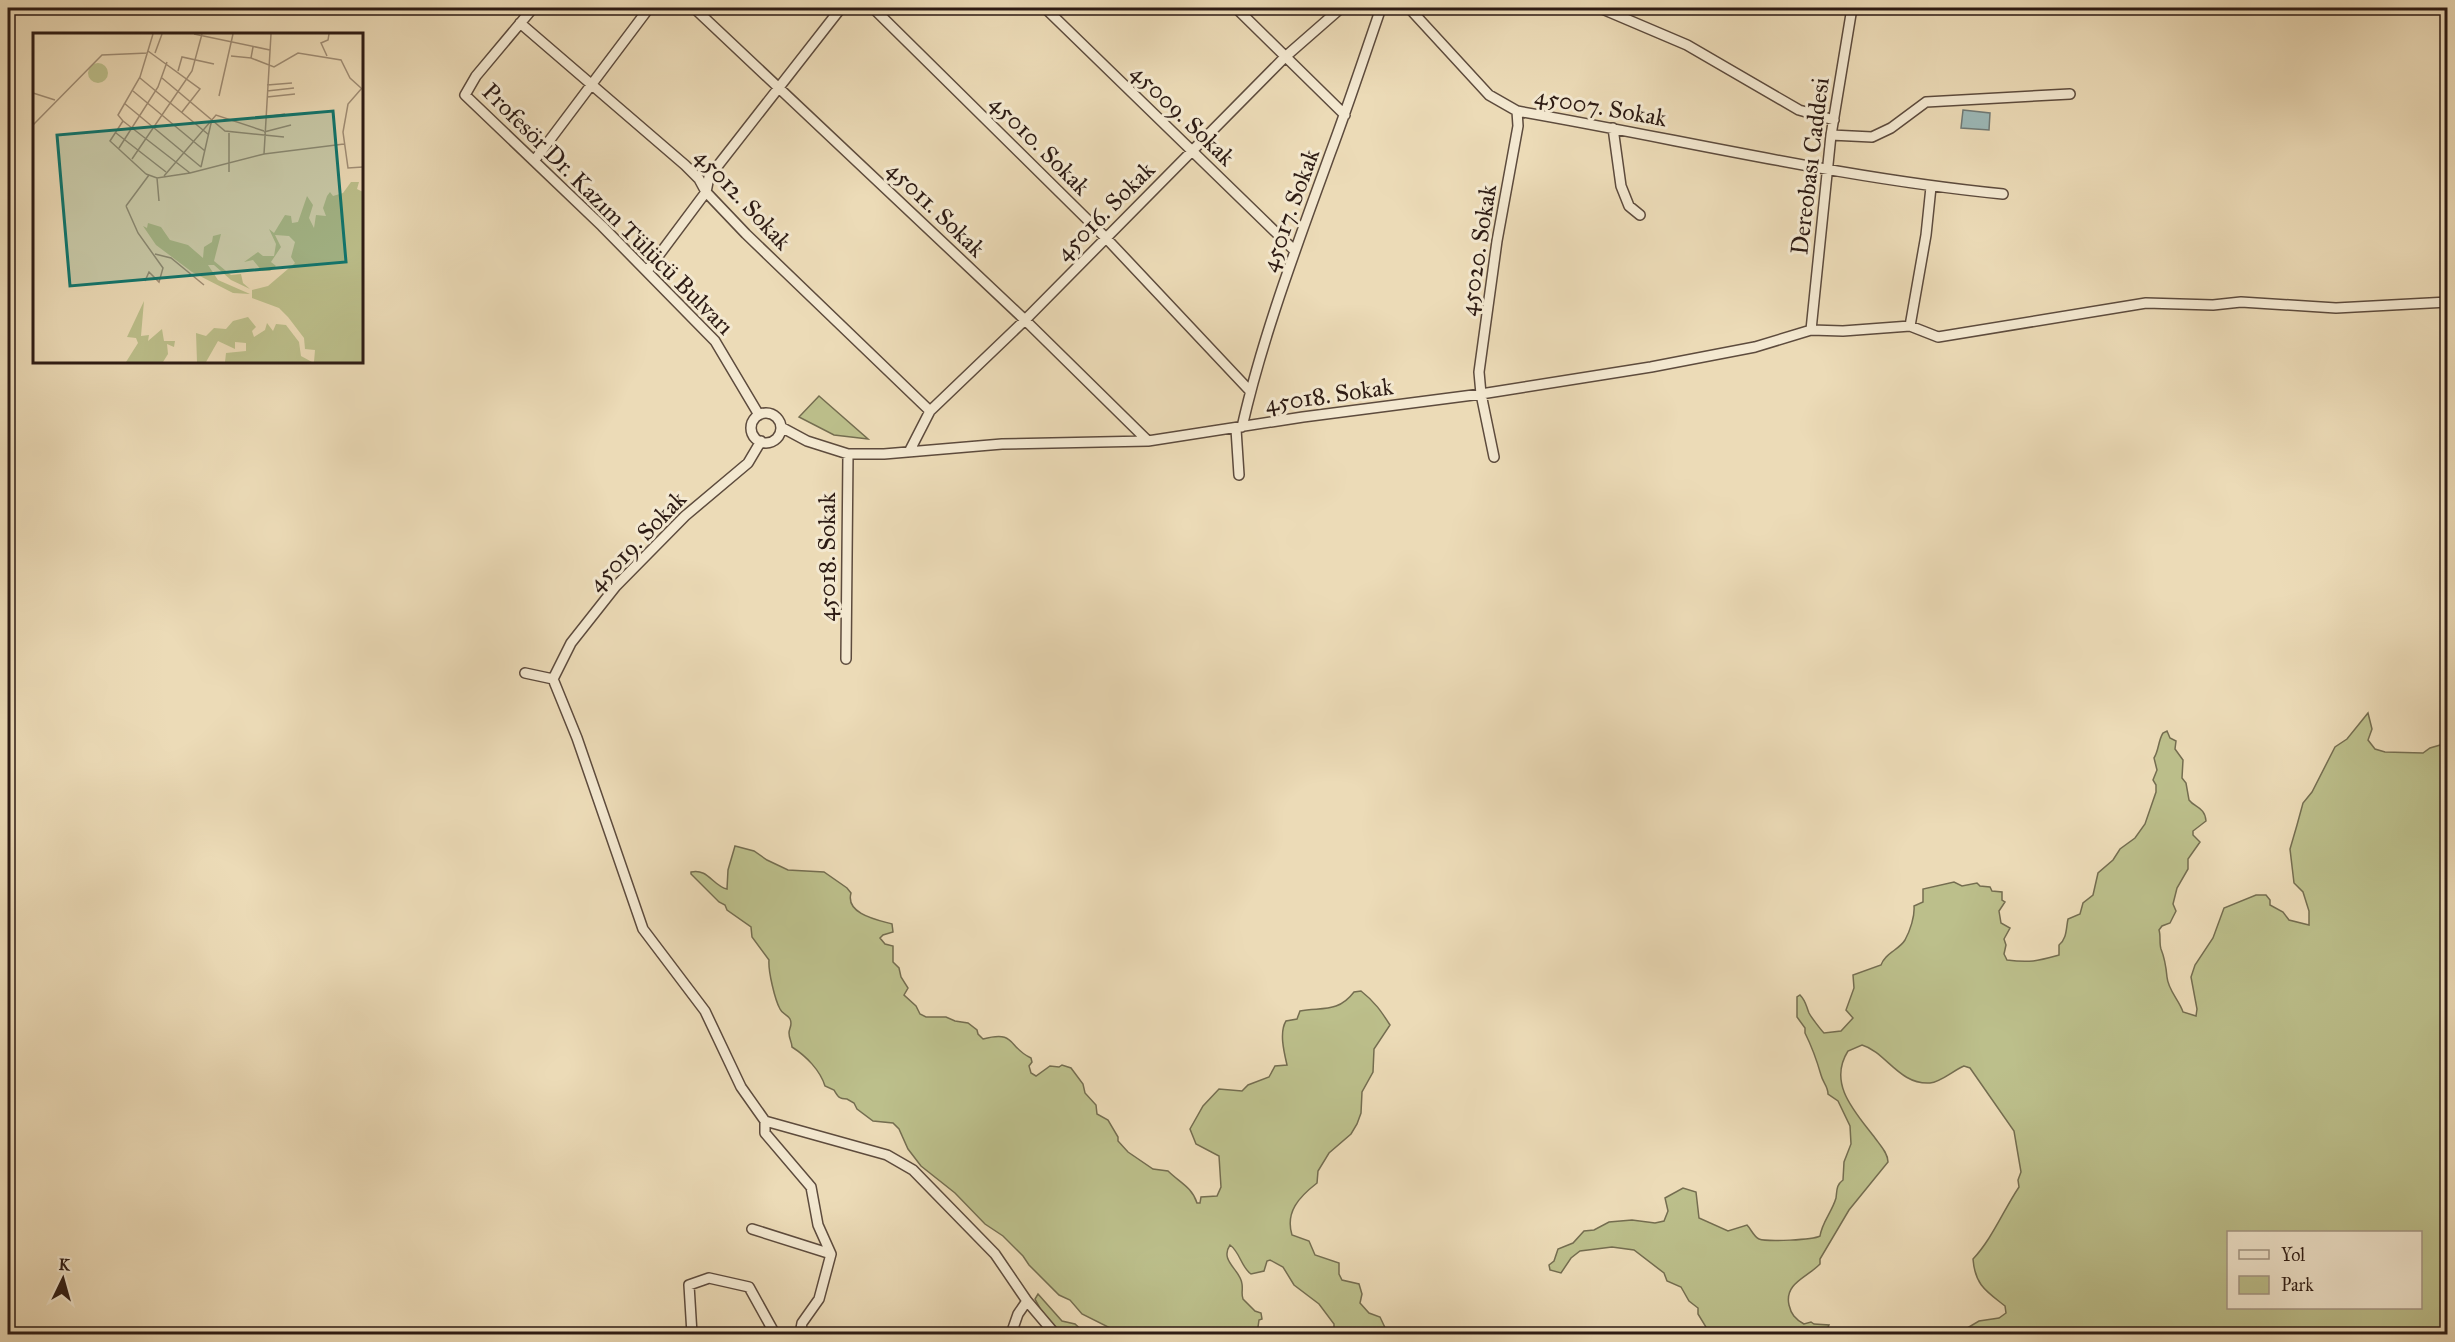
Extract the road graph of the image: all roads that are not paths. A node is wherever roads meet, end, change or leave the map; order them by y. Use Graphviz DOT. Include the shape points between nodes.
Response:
graph roads {
  1 [pos="533,8"];
  2 [pos="649,8"];
  3 [pos="694,8"];
  4 [pos="841,8"];
  5 [pos="873,8"];
  6 [pos="1045,8"];
  7 [pos="1236,8"];
  8 [pos="1341,8"];
  9 [pos="1381,8"];
  10 [pos="1409,8"];
  11 [pos="1600,8"];
  12 [pos="1852,8"];
  13 [pos="520,23"];
  14 [pos="1285,57"];
  15 [pos="593,85"];
  16 [pos="779,86"];
  17 [pos="2070,94"];
  18 [pos="1517,111"];
  19 [pos="1345,115"];
  20 [pos="1833,120"];
  21 [pos="1613,128"];
  22 [pos="1831,135"];
  23 [pos="1192,151"];
  24 [pos="534,161"];
  25 [pos="1827,169"];
  26 [pos="1931,187"];
  27 [pos="706,192"];
  28 [pos="2003,194"];
  29 [pos="1640,215"];
  30 [pos="1106,238"];
  31 [pos="1295,251"];
  32 [pos="647,272"];
  33 [pos="2448,302"];
  34 [pos="1024,320"];
  35 [pos="1910,326"];
  36 [pos="1810,330"];
  37 [pos="1250,392"];
  38 [pos="1481,394"];
  39 [pos="930,411"];
  40 [pos="759,415"];
  41 [pos="781,427"];
  42 [pos="1239,428"];
  43 [pos="761,441"];
  44 [pos="1148,441"];
  45 [pos="909,452"];
  46 [pos="848,454"];
  47 [pos="1494,457"];
  48 [pos="1239,475"];
  49 [pos="846,659"];
  50 [pos="525,673"];
  51 [pos="553,679"];
  52 [pos="765,1121"];
  53 [pos="753,1229"];
  54 [pos="831,1254"];
  55 [pos="1027,1301"];
  56 [pos="692,1335"];
  57 [pos="775,1335"];
  58 [pos="800,1335"];
  59 [pos="1011,1335"];
  60 [pos="1055,1335"];
  1 -- 13 [label="street, Profesör Dr. Kazım Tülücü Bulvarı"];
  2 -- 15 [label="street"];
  3 -- 16 [label="street, 45011. Sokak"];
  4 -- 16 [label="street"];
  5 -- 30 [label="street, 45010. Sokak"];
  6 -- 23 [label="street, 45009. Sokak"];
  7 -- 14 [label="street"];
  8 -- 14 [label="street, 45016. Sokak"];
  9 -- 19 [label="street, 45017. Sokak"];
  10 -- 18 [label="street, 45007. Sokak" via="1489,95"];
  11 -- 20 [label="street" via="1687,45 1799,110"];
  12 -- 20 [label="street, Dereobası Caddesi"];
  13 -- 15 [label="street, 45012. Sokak"];
  13 -- 24 [label="street, Profesör Dr. Kazım Tülücü Bulvarı" via="465,95"];
  14 -- 19 [label="street"];
  14 -- 23 [label="street, 45016. Sokak"];
  15 -- 24 [label="street"];
  15 -- 27 [label="street, 45012. Sokak" via="685,165"];
  16 -- 27 [label="street" via="709,177"];
  16 -- 34 [label="street, 45011. Sokak"];
  17 -- 22 [label="street" via="1926,102 1891,129 1872,137"];
  18 -- 21 [label="street, 45007. Sokak"];
  18 -- 38 [label="street, 45020. Sokak" via="1518,126 1479,372"];
  19 -- 31 [label="street, 45017. Sokak"];
  20 -- 22 [label="street, Dereobası Caddesi"];
  21 -- 25 [label="street, 45007. Sokak"];
  21 -- 29 [label="street" via="1621,186 1629,206"];
  22 -- 25 [label="street, Dereobası Caddesi"];
  23 -- 30 [label="street, 45016. Sokak"];
  23 -- 31 [label="street, 45009. Sokak"];
  24 -- 32 [label="street, Profesör Dr. Kazım Tülücü Bulvarı"];
  25 -- 26 [label="street, 45007. Sokak"];
  25 -- 36 [label="street, Dereobası Caddesi"];
  26 -- 28 [label="street, 45007. Sokak"];
  26 -- 35 [label="street"];
  27 -- 32 [label="street"];
  27 -- 39 [label="street, 45012. Sokak"];
  30 -- 34 [label="street, 45016. Sokak"];
  30 -- 37 [label="street, 45010. Sokak"];
  31 -- 37 [label="street, 45017. Sokak"];
  32 -- 40 [label="street, Profesör Dr. Kazım Tülücü Bulvarı" via="716,341"];
  33 -- 35 [label="street" via="2336,308 2241,302 2146,303 1938,337"];
  34 -- 39 [label="street, 45016. Sokak"];
  34 -- 44 [label="street, 45011. Sokak"];
  35 -- 36 [label="street, 45018. Sokak"];
  36 -- 38 [label="street, 45018. Sokak" via="1755,346 1651,367"];
  37 -- 42 [label="street, 45017. Sokak"];
  38 -- 42 [label="street, 45018. Sokak"];
  38 -- 47 [label="street, 45020. Sokak"];
  39 -- 45 [label="street, 45016. Sokak"];
  40 -- 41 [label="street" via="773,415"];
  40 -- 43 [label="street" via="752,426 754,436"];
  41 -- 43 [label="street" via="775,440"];
  41 -- 46 [label="street, 45018. Sokak" via="807,441"];
  42 -- 44 [label="street, 45018. Sokak"];
  42 -- 48 [label="street, 45017. Sokak"];
  43 -- 51 [label="street, 45019. Sokak" via="748,463 685,516 616,586 571,643"];
  44 -- 45 [label="street, 45018. Sokak" via="1002,444"];
  45 -- 46 [label="street, 45018. Sokak"];
  46 -- 49 [label="street, 45018. Sokak"];
  50 -- 51 [label="street"];
  51 -- 52 [label="street" via="643,929 705,1011 741,1087"];
  52 -- 54 [label="street" via="765,1133 811,1187 818,1226"];
  52 -- 55 [label="street" via="887,1155 913,1170 995,1254"];
  53 -- 54 [label="street"];
  54 -- 58 [label="street" via="819,1299 802,1323"];
  55 -- 59 [label="street"];
  55 -- 60 [label="street"];
  56 -- 57 [label="street" via="689,1285 709,1278 749,1287"];
}
